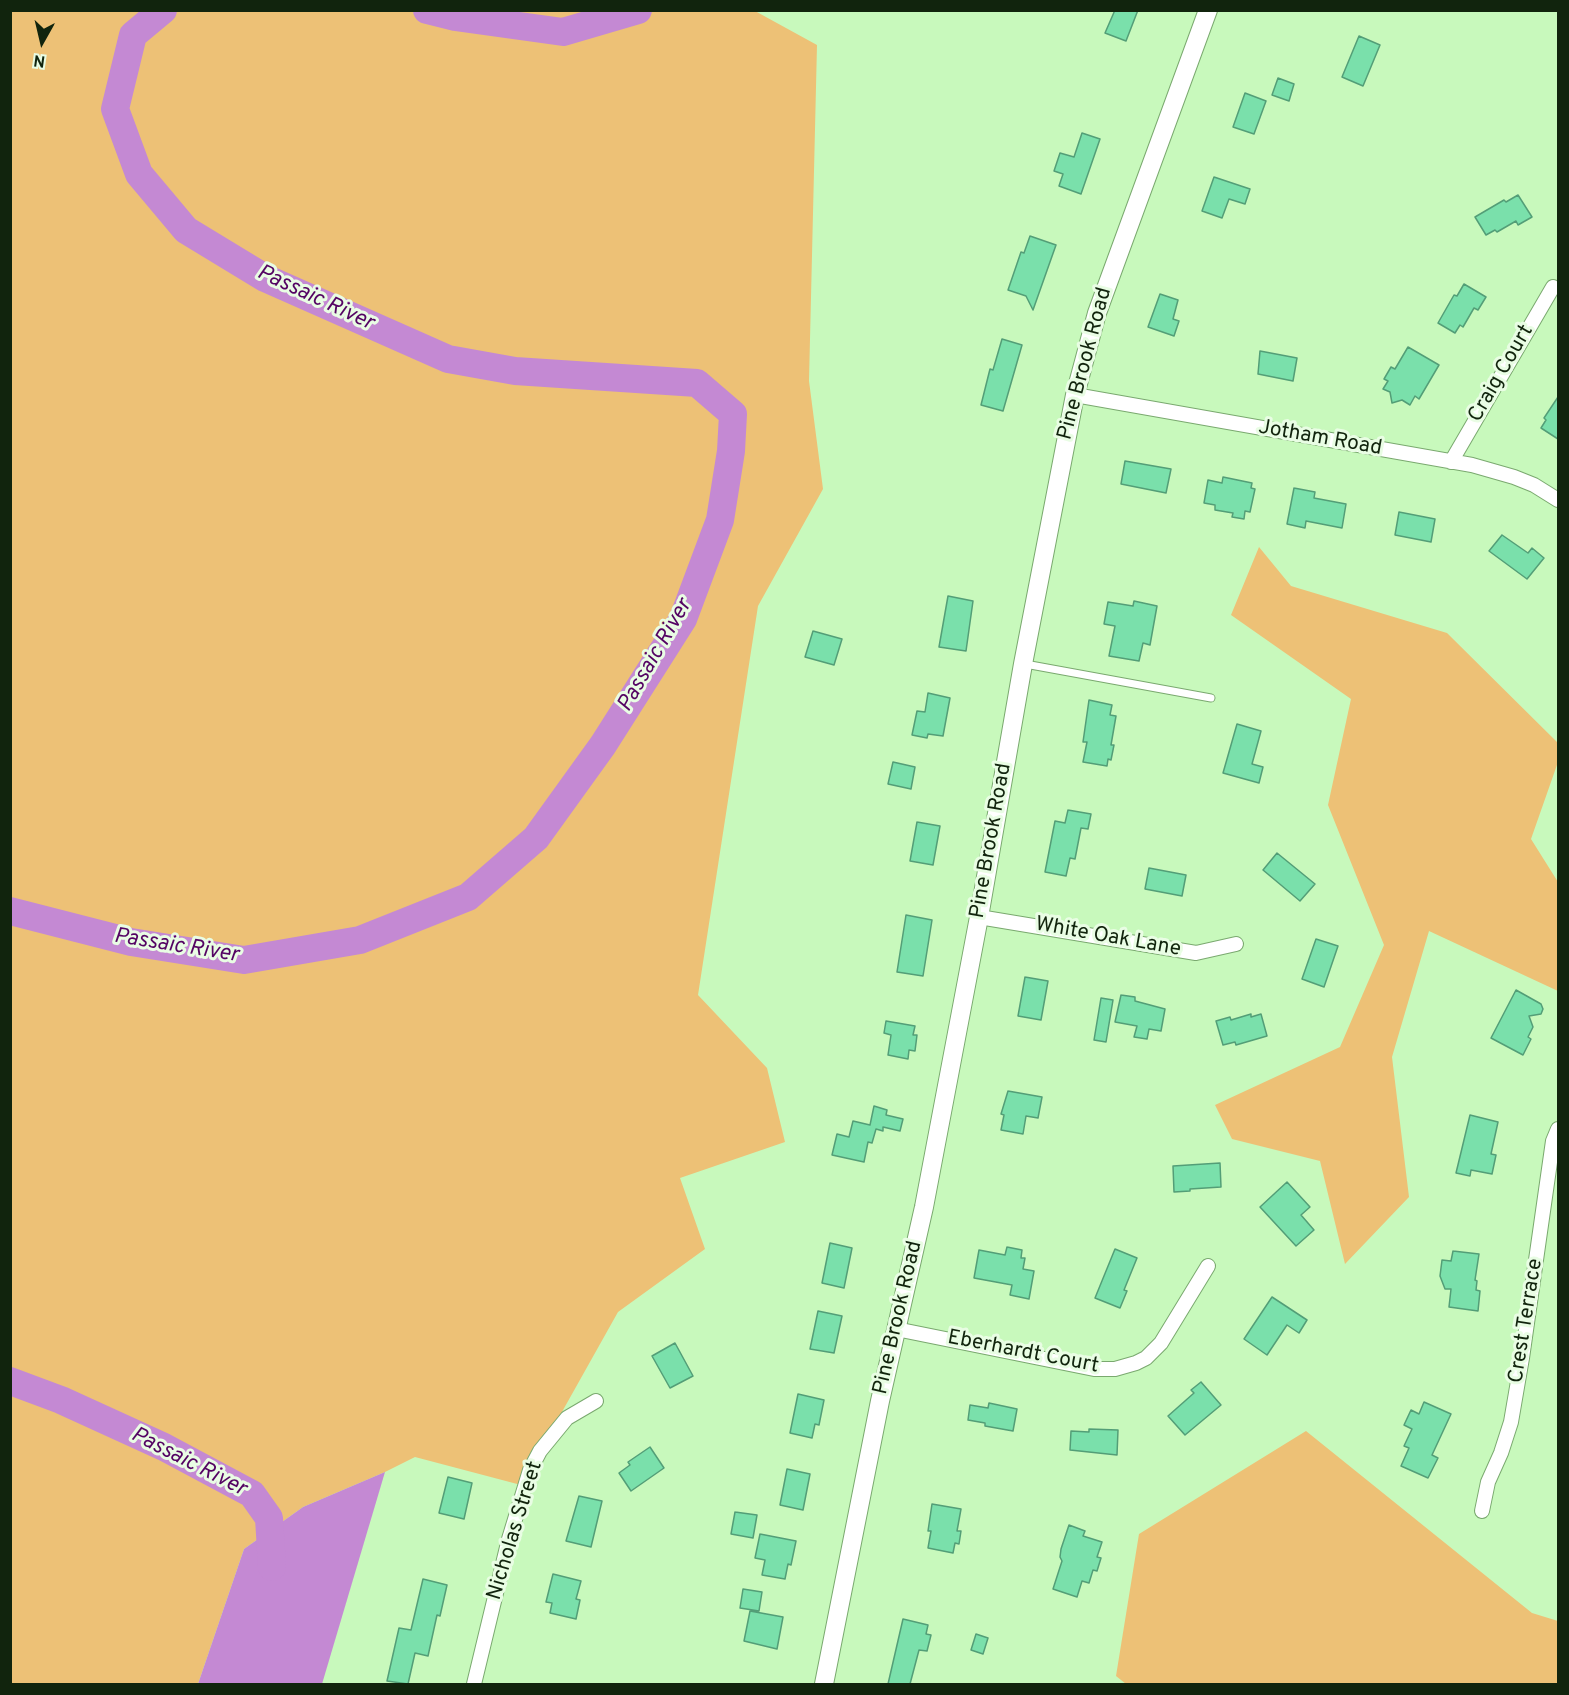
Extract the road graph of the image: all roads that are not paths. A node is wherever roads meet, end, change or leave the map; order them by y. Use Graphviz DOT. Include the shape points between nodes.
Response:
graph roads {
  1 [pos="1208,10"];
  2 [pos="1553,287"];
  3 [pos="1075,395"];
  4 [pos="1451,462"];
  5 [pos="1558,500"];
  6 [pos="1023,664"];
  7 [pos="1211,698"];
  8 [pos="979,916"];
  9 [pos="1236,944"];
  10 [pos="1558,1129"];
  11 [pos="1208,1266"];
  12 [pos="896,1329"];
  13 [pos="596,1401"];
  14 [pos="1482,1511"];
  15 [pos="474,1684"];
  16 [pos="824,1684"];
  1 -- 3 [label="street, Pine Brook Road" via="1097,313"];
  2 -- 4 [label="street, Craig Court"];
  3 -- 4 [label="street, Jotham Road"];
  3 -- 6 [label="street, Pine Brook Road"];
  4 -- 5 [label="street, Jotham Road" via="1514,477"];
  6 -- 7 [label="lane"];
  6 -- 8 [label="street, Pine Brook Road"];
  8 -- 9 [label="street, White Oak Lane" via="1196,953"];
  8 -- 12 [label="street, Pine Brook Road" via="924,1207"];
  10 -- 14 [label="street, Crest Terrace" via="1553,1141 1511,1422 1488,1482"];
  11 -- 12 [label="street, Eberhardt Court" via="1161,1343 1146,1358 1116,1369 1094,1369"];
  12 -- 16 [label="street, Pine Brook Road"];
  13 -- 15 [label="street, Nicholas Street" via="567,1418 552,1433 530,1470"];
}
